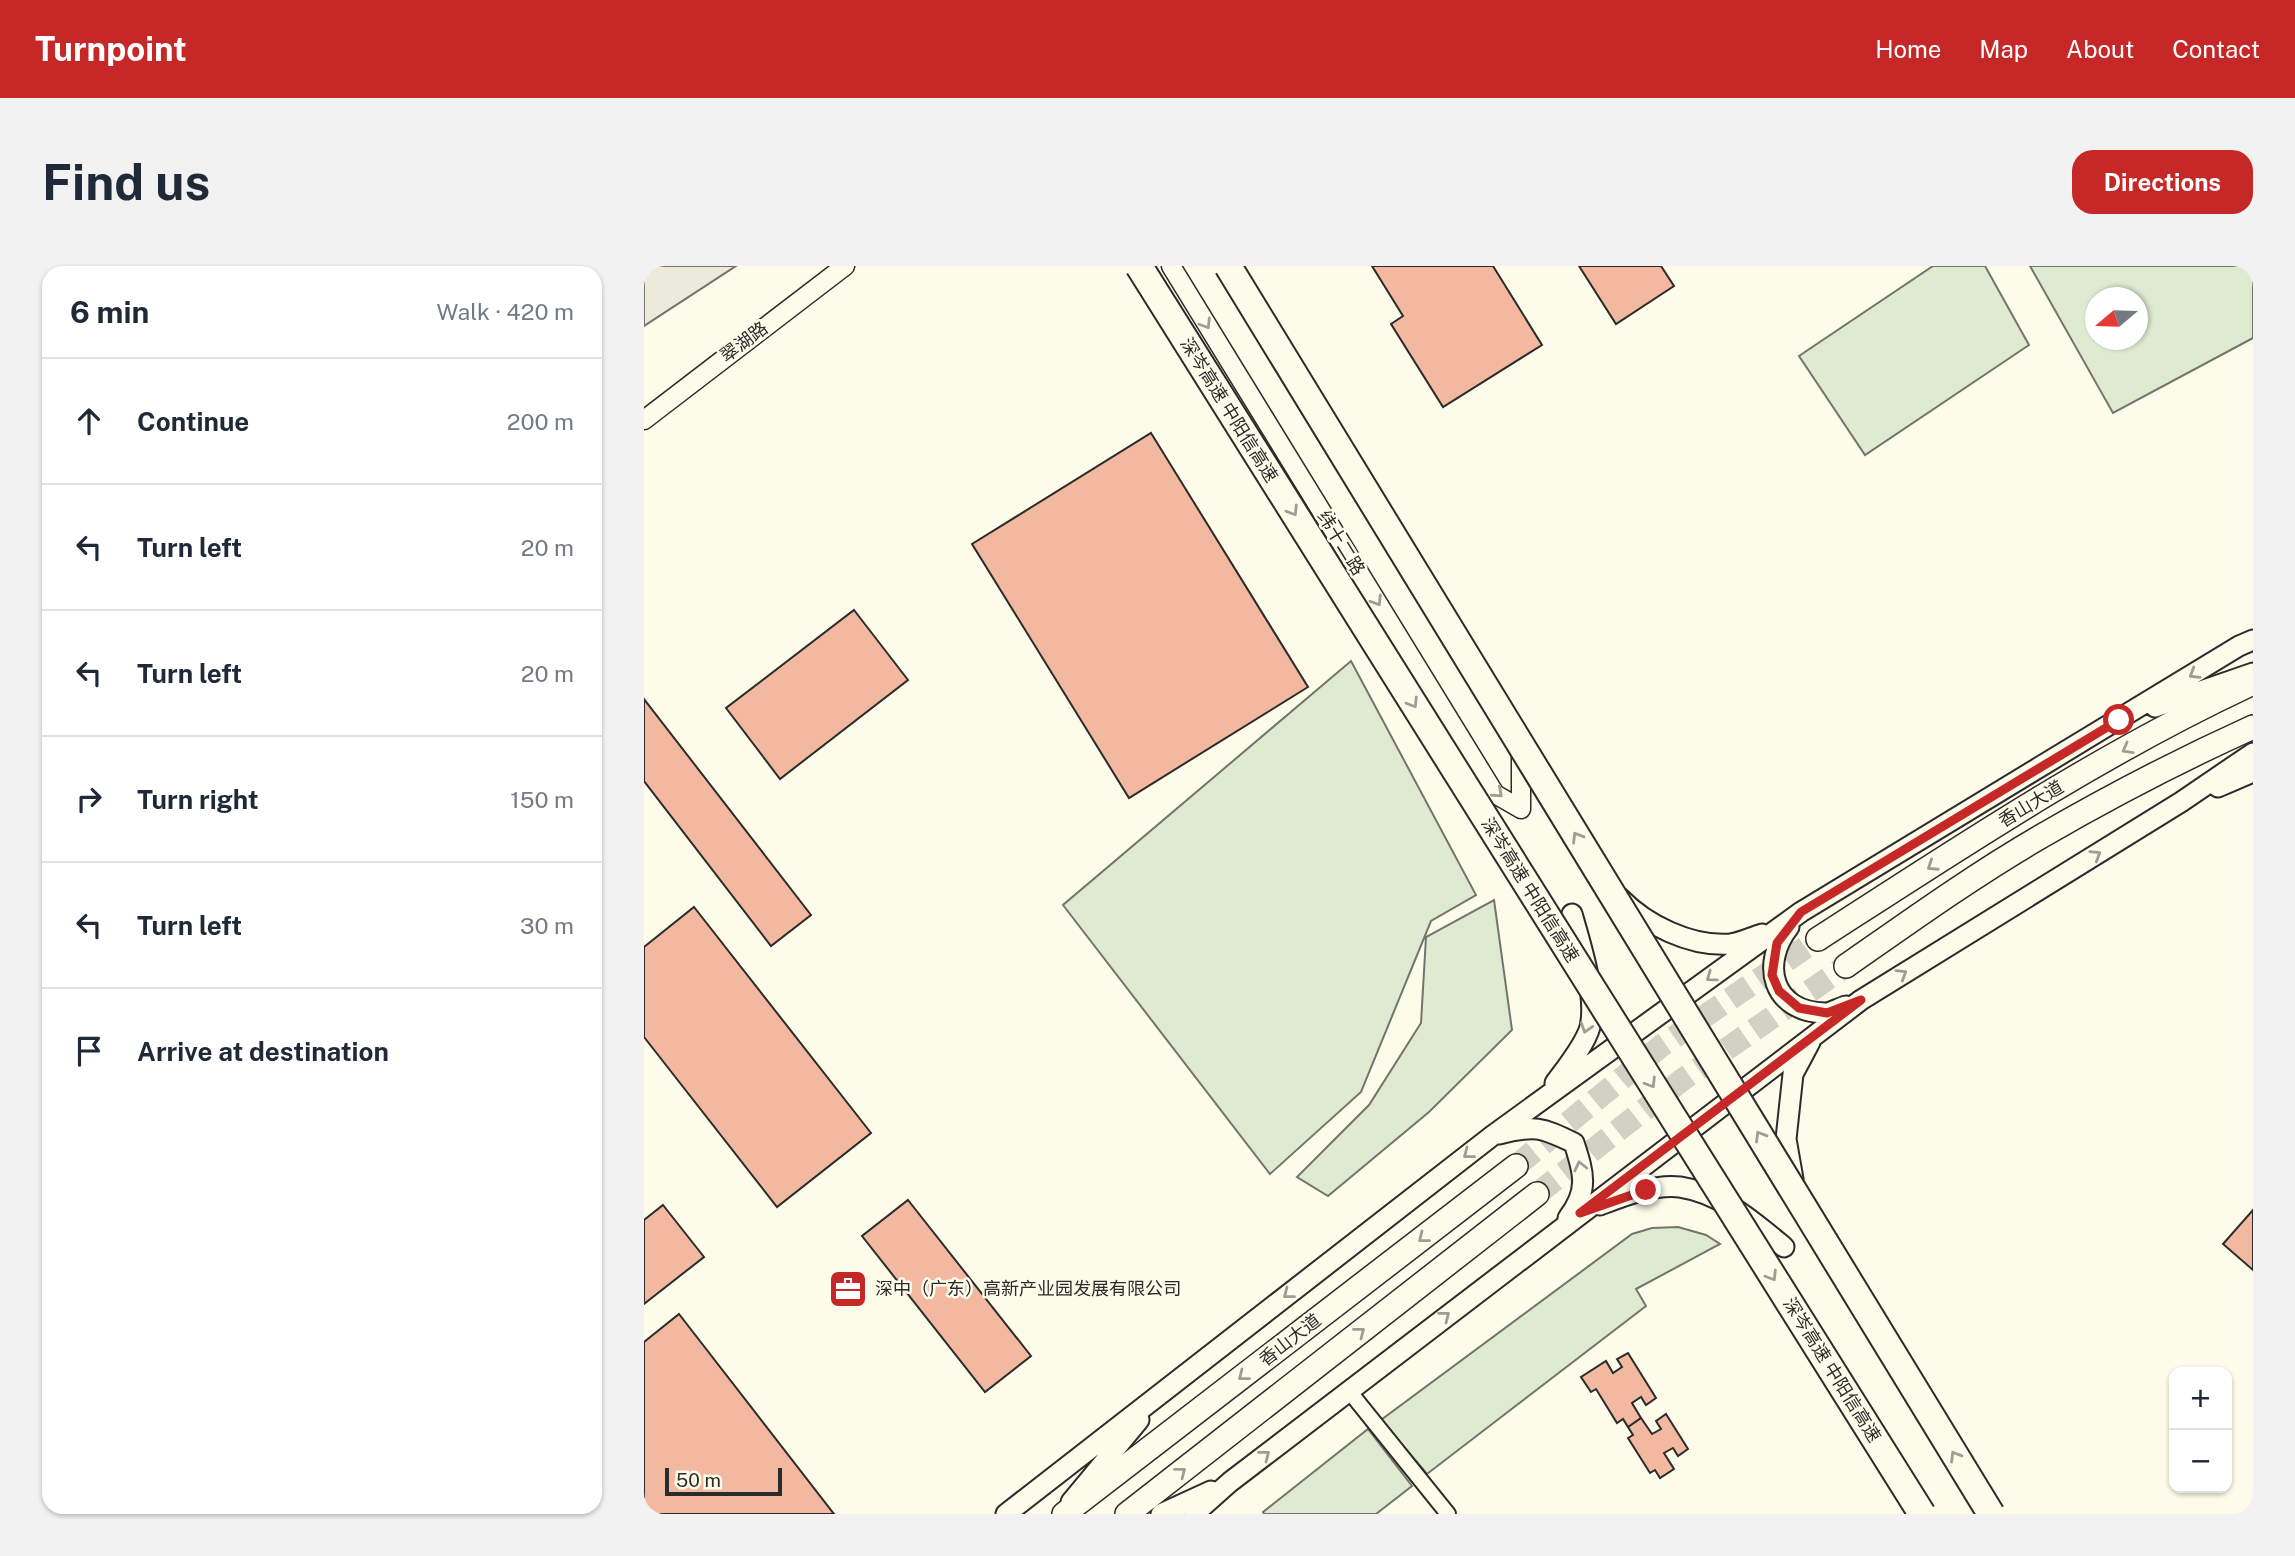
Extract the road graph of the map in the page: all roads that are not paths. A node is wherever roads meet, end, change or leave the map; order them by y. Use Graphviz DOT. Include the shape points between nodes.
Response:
graph roads {
  1 [pos="845,266"];
  2 [pos="1139,266"];
  3 [pos="1171,266"];
  4 [pos="1218,266"];
  5 [pos="1228,266"];
  6 [pos="644,419"];
  7 [pos="2253,640"];
  8 [pos="2253,673"];
  9 [pos="2253,683"];
  10 [pos="2119,720"];
  11 [pos="2253,727"];
  12 [pos="2253,752"];
  13 [pos="2253,772"];
  14 [pos="2181,802"];
  15 [pos="1594,872"];
  16 [pos="1801,912"];
  17 [pos="1572,914"];
  18 [pos="1776,930"];
  19 [pos="1818,939"];
  20 [pos="1846,967"];
  21 [pos="1861,1000"];
  22 [pos="1814,1035"];
  23 [pos="1544,1098"];
  24 [pos="1492,1136"];
  25 [pos="1516,1166"];
  26 [pos="1793,1179"];
  27 [pos="1537,1194"];
  28 [pos="1580,1213"];
  29 [pos="1561,1227"];
  30 [pos="1784,1247"];
  31 [pos="1165,1390"];
  32 [pos="1349,1391"];
  33 [pos="1230,1482"];
  34 [pos="1006,1514"];
  35 [pos="1062,1514"];
  36 [pos="1127,1514"];
  37 [pos="1161,1514"];
  38 [pos="1194,1514"];
  39 [pos="1448,1514"];
  40 [pos="1922,1514"];
  41 [pos="1991,1514"];
  1 -- 6 [label="street, 翠湖路"];
  2 -- 40 [label="highway, 深岑高速 中阳信高速, one-way, bridge"];
  3 -- 4 [label="street, 纬十二路, one-way" via="1495,794 1521,809 1521,753"];
  41 -- 5 [label="highway, one-way, bridge"];
  7 -- 10 [label="main road, one-way"];
  8 -- 10 [label="main road"];
  9 -- 19 [label="highway, 香山大道, one-way" via="2041,796"];
  10 -- 16 [label="main road"];
  11 -- 20 [label="highway, 香山大道" via="2183,759 2039,837"];
  12 -- 14 [label="main road"];
  13 -- 14 [label="main road"];
  21 -- 14 [label="main road, one-way"];
  15 -- 18 [label="main road" via="1630,908 1657,926 1699,941 1730,944"];
  16 -- 18 [label="main road"];
  16 -- 21 [label="main road" via="1777,943 1772,975 1779,991 1799,1008 1827,1013"];
  17 -- 23 [label="main road, one-way" via="1586,962 1590,1027"];
  18 -- 23 [label="main road, one-way"];
  21 -- 22 [label="main road"];
  22 -- 26 [label="main road" via="1793,1074 1786,1139"];
  22 -- 28 [label="main road"];
  23 -- 24 [label="main road"];
  29 -- 24 [label="main road, one-way" via="1580,1202 1584,1172 1574,1143 1545,1129 1524,1128"];
  24 -- 31 [label="main road, one-way"];
  25 -- 35 [label="highway, 香山大道, one-way"];
  36 -- 27 [label="highway, 香山大道, one-way"];
  28 -- 29 [label="main road"];
  28 -- 30 [label="main road" via="1646,1190 1679,1187 1742,1212"];
  32 -- 29 [label="main road, one-way"];
  31 -- 34 [label="main road"];
  31 -- 35 [label="main road"];
  33 -- 32 [label="main road, one-way"];
  32 -- 39 [label="street"];
  33 -- 37 [label="main road"];
  33 -- 38 [label="main road"];
}
